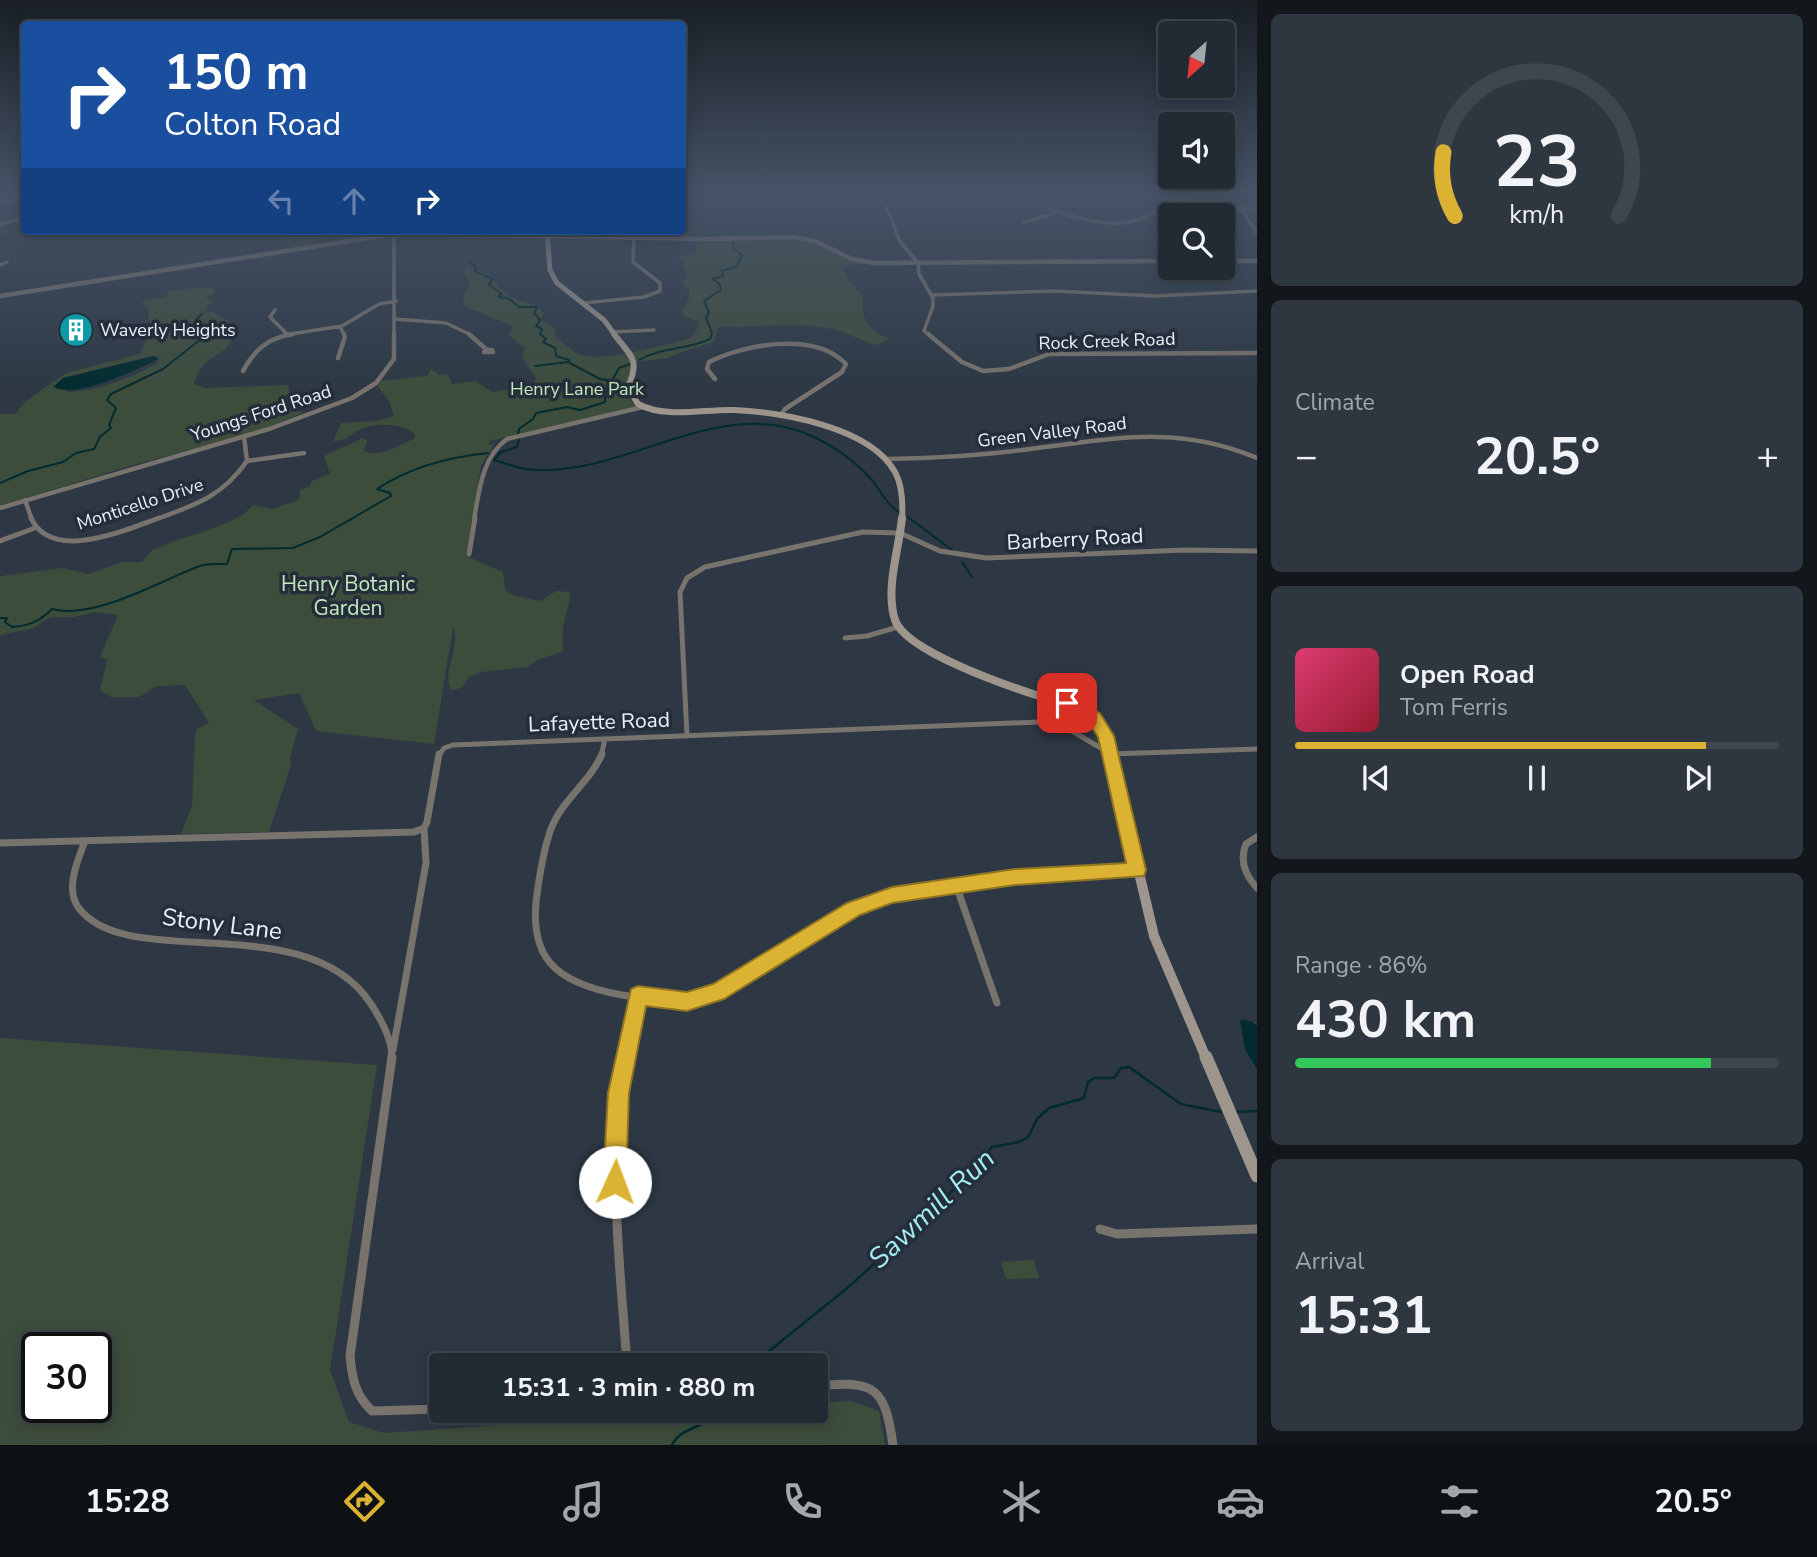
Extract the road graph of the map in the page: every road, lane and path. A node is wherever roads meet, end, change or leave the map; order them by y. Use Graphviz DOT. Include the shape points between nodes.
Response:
graph roads {
  1 [pos="235,258"];
  2 [pos="395,258"];
  3 [pos="550,258"];
  4 [pos="633,258"];
  5 [pos="854,258"];
  6 [pos="914,258"];
  7 [pos="1158,261"];
  8 [pos="1235,261"];
  9 [pos="1257,261"];
  10 [pos="8,262"];
  11 [pos="918,263"];
  12 [pos="0,265"];
  13 [pos="1257,291"];
  14 [pos="932,295"];
  15 [pos="0,296"];
  16 [pos="396,301"];
  17 [pos="583,303"];
  18 [pos="275,310"];
  19 [pos="396,319"];
  20 [pos="340,326"];
  21 [pos="654,330"];
  22 [pos="612,332"];
  23 [pos="287,334"];
  24 [pos="487,350"];
  25 [pos="1257,353"];
  26 [pos="338,358"];
  27 [pos="243,371"];
  28 [pos="715,379"];
  29 [pos="643,407"];
  30 [pos="780,416"];
  31 [pos="244,436"];
  32 [pos="304,453"];
  33 [pos="1257,458"];
  34 [pos="888,459"];
  35 [pos="247,461"];
  36 [pos="25,500"];
  37 [pos="0,508"];
  38 [pos="35,528"];
  39 [pos="900,533"];
  40 [pos="0,541"];
  41 [pos="1257,551"];
  42 [pos="469,554"];
  43 [pos="898,627"];
  44 [pos="845,638"];
  45 [pos="687,736"];
  46 [pos="605,739"];
  47 [pos="1257,749"];
  48 [pos="1111,754"];
  49 [pos="424,828"];
  50 [pos="1257,837"];
  51 [pos="85,841"];
  52 [pos="0,844"];
  53 [pos="1137,870"];
  54 [pos="956,885"];
  55 [pos="1257,888"];
  56 [pos="638,996"];
  57 [pos="997,1003"];
  58 [pos="392,1053"];
  59 [pos="1257,1176"];
  60 [pos="1100,1229"];
  61 [pos="1257,1229"];
  62 [pos="626,1353"];
  63 [pos="828,1386"];
  64 [pos="429,1409"];
  65 [pos="893,1445"];
  1 -- 15 [label="street"];
  2 -- 16 [label="street, Youngs Ford Road"];
  3 -- 17 [label="main road" via="552,275 564,291"];
  4 -- 17 [label="street" via="660,283 661,290 647,297"];
  5 -- 11 [label="street"];
  6 -- 11 [label="street"];
  7 -- 11 [label="street"];
  8 -- 9 [label="street"];
  10 -- 12 [label="street"];
  11 -- 14 [label="street" via="917,274"];
  13 -- 14 [label="street" via="1155,296 1062,291"];
  14 -- 25 [label="street, Rock Creek Road" via="933,307 924,331 959,362 982,370 1006,370 1033,356 1049,354"];
  16 -- 19 [label="street, Youngs Ford Road"];
  16 -- 20 [label="street" via="374,305"];
  17 -- 22 [label="main road"];
  18 -- 23 [label="street" via="270,317"];
  19 -- 24 [label="street" via="428,318 446,323"];
  19 -- 31 [label="street, Youngs Ford Road" via="394,359 375,383 352,398"];
  20 -- 23 [label="street"];
  20 -- 26 [label="street" via="345,337"];
  21 -- 22 [label="street"];
  22 -- 29 [label="main road" via="636,364 628,390"];
  23 -- 27 [label="street" via="254,349"];
  28 -- 30 [label="street" via="707,371 709,362 744,348 809,346 841,356 846,364 842,372 785,408"];
  29 -- 30 [label="main road"];
  29 -- 42 [label="street" via="501,442 483,472"];
  30 -- 34 [label="main road" via="847,434"];
  31 -- 35 [label="street"];
  31 -- 36 [label="street, Youngs Ford Road"];
  32 -- 35 [label="street"];
  33 -- 34 [label="street, Green Valley Road" via="1207,440 1135,436 970,456"];
  34 -- 39 [label="main road" via="903,502"];
  35 -- 38 [label="street, Monticello Drive" via="223,490 204,502 104,535 58,541"];
  36 -- 37 [label="street, Youngs Ford Road"];
  36 -- 38 [label="street"];
  38 -- 40 [label="street"];
  39 -- 41 [label="street, Barberry Road" via="940,551 986,558"];
  39 -- 43 [label="main road" via="892,608"];
  39 -- 45 [label="street" via="854,533 803,543 705,567 687,578 680,600"];
  43 -- 44 [label="street"];
  43 -- 48 [label="main road" via="930,651 1086,712 1104,730"];
  45 -- 46 [label="street, Lafayette Road"];
  45 -- 48 [label="street, Lafayette Road" via="1040,722 1065,727"];
  46 -- 49 [label="street, Lafayette Road" via="444,748 438,757"];
  46 -- 56 [label="street" via="602,758 572,793 552,827 543,855 534,925 543,953 562,974 592,989"];
  47 -- 48 [label="street"];
  48 -- 53 [label="main road"];
  49 -- 51 [label="street" via="411,833"];
  49 -- 58 [label="street, Stony Lane" via="426,863"];
  50 -- 55 [label="street" via="1246,844 1241,858"];
  51 -- 52 [label="street"];
  51 -- 58 [label="street, Stony Lane" via="76,857 70,892 84,917 95,925 126,935 258,946 307,958 343,976 360,992 381,1018"];
  53 -- 54 [label="street"];
  53 -- 59 [label="main road" via="1160,954"];
  54 -- 56 [label="street" via="866,903 707,997 687,1001"];
  54 -- 57 [label="street"];
  56 -- 62 [label="street" via="618,1093 615,1182"];
  58 -- 64 [label="street, Stony Lane" via="350,1356 352,1380 359,1400 372,1411"];
  60 -- 61 [label="street" via="1117,1234"];
  63 -- 65 [label="street" via="851,1383 872,1390 886,1405"];
}
